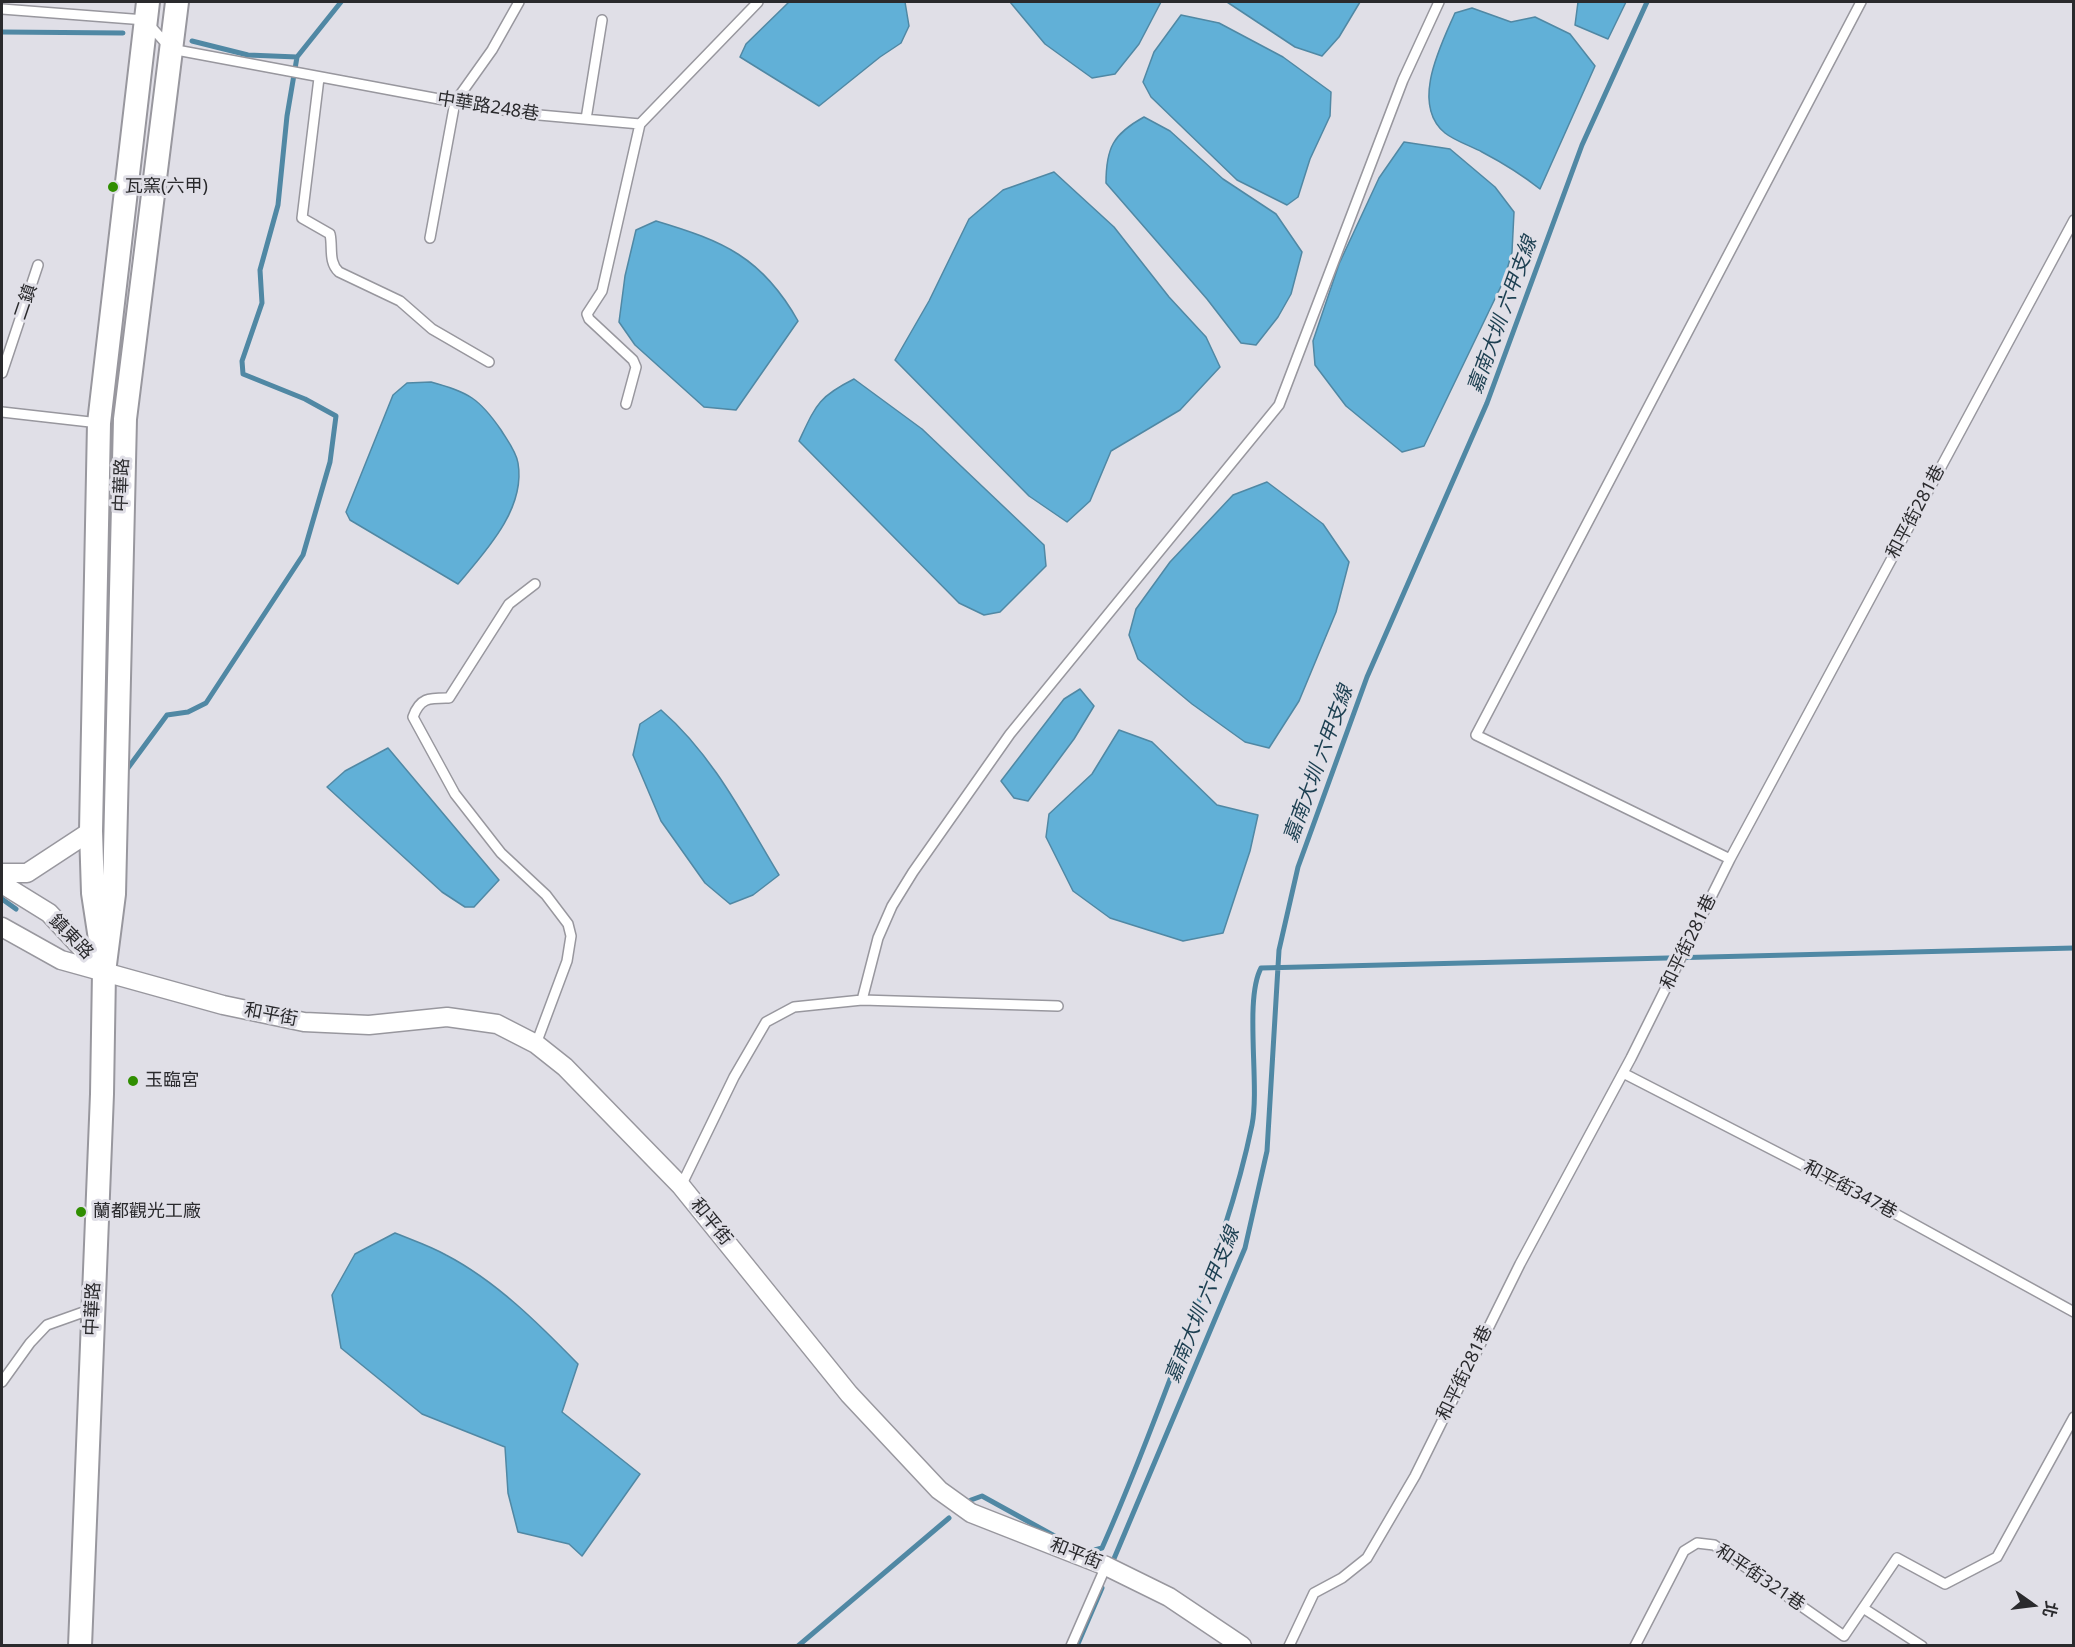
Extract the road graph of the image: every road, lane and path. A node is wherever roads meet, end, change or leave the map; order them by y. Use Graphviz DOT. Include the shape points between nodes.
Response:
graph roads {
  1 [pos="177,2"];
  2 [pos="519,2"];
  3 [pos="758,2"];
  4 [pos="1439,2"];
  5 [pos="1861,2"];
  6 [pos="2,9"];
  7 [pos="146,11"];
  8 [pos="602,20"];
  9 [pos="171,49"];
  10 [pos="320,78"];
  11 [pos="454,102"];
  12 [pos="586,119"];
  13 [pos="640,124"];
  14 [pos="2073,220"];
  15 [pos="430,238"];
  16 [pos="38,266"];
  17 [pos="489,362"];
  18 [pos="2,373"];
  19 [pos="627,404"];
  20 [pos="2,412"];
  21 [pos="99,423"];
  22 [pos="535,584"];
  23 [pos="92,831"];
  24 [pos="1730,859"];
  25 [pos="2,873"];
  26 [pos="2,884"];
  27 [pos="5,932"];
  28 [pos="104,972"];
  29 [pos="862,1000"];
  30 [pos="1058,1006"];
  31 [pos="536,1044"];
  32 [pos="1623,1073"];
  33 [pos="681,1186"];
  34 [pos="92,1309"];
  35 [pos="2073,1312"];
  36 [pos="2,1382"];
  37 [pos="2073,1417"];
  38 [pos="1106,1566"];
  39 [pos="1863,1608"];
  40 [pos="1844,1636"];
  41 [pos="80,1646"];
  42 [pos="1071,1646"];
  43 [pos="1242,1646"];
  44 [pos="1289,1646"];
  45 [pos="1635,1646"];
  46 [pos="1838,1646"];
  47 [pos="1922,1646"];
  1 -- 9 [label="street, 中華路"];
  2 -- 11 [label="lane" via="492,50"];
  3 -- 13 [label="lane"];
  4 -- 29 [label="lane" via="1403,80 1279,405 1010,734 919,863 892,906 878,938"];
  5 -- 24 [label="lane" via="1476,735"];
  6 -- 7 [label="lane"];
  7 -- 9 [label="lane"];
  7 -- 21 [label="street, 中華路"];
  8 -- 12 [label="lane"];
  9 -- 10 [label="lane, 中華路248巷"];
  9 -- 28 [label="street, 中華路" via="125,419 114,894"];
  10 -- 11 [label="lane, 中華路248巷"];
  10 -- 17 [label="lane" via="302,218 330,234 331,256 339,272 400,301 432,329"];
  11 -- 12 [label="lane, 中華路248巷"];
  11 -- 15 [label="lane"];
  12 -- 13 [label="lane, 中華路248巷"];
  13 -- 19 [label="lane" via="602,291 587,314 633,360 636,367"];
  14 -- 24 [label="lane, 和平街281巷"];
  16 -- 18 [label="lane, 二鎮"];
  20 -- 21 [label="lane"];
  21 -- 23 [label="street, 中華路"];
  22 -- 31 [label="lane" via="509,604 449,698 426,698 418,703 413,717 455,794 501,853 546,895 568,924 571,936 567,961"];
  23 -- 25 [label="street" via="27,873"];
  23 -- 28 [label="street, 中華路" via="93,893"];
  24 -- 32 [label="lane, 和平街281巷"];
  26 -- 28 [label="street, 鎮東路" via="49,914"];
  27 -- 28 [label="street, 鎮東路" via="61,960"];
  28 -- 31 [label="street, 和平街" via="223,1005 304,1022 369,1025 447,1017 497,1024"];
  28 -- 34 [label="street, 中華路"];
  29 -- 30 [label="lane"];
  29 -- 33 [label="lane" via="794,1007 766,1022 734,1077"];
  31 -- 33 [label="street, 和平街" via="565,1067"];
  32 -- 35 [label="lane, 和平街347巷" via="1872,1201"];
  32 -- 44 [label="lane, 和平街281巷" via="1520,1264 1415,1476 1367,1558 1314,1593"];
  33 -- 38 [label="street, 和平街" via="849,1394 939,1490 971,1513"];
  34 -- 36 [label="lane" via="47,1326"];
  34 -- 41 [label="street, 中華路"];
  37 -- 39 [label="lane" via="1997,1557 1945,1584 1897,1558"];
  38 -- 42 [label="lane"];
  38 -- 43 [label="street, 和平街" via="1169,1597"];
  39 -- 40 [label="lane"];
  39 -- 47 [label="lane"];
  40 -- 45 [label="lane, 和平街321巷" via="1714,1545 1697,1543 1684,1551"];
  40 -- 46 [label="lane"];
}
